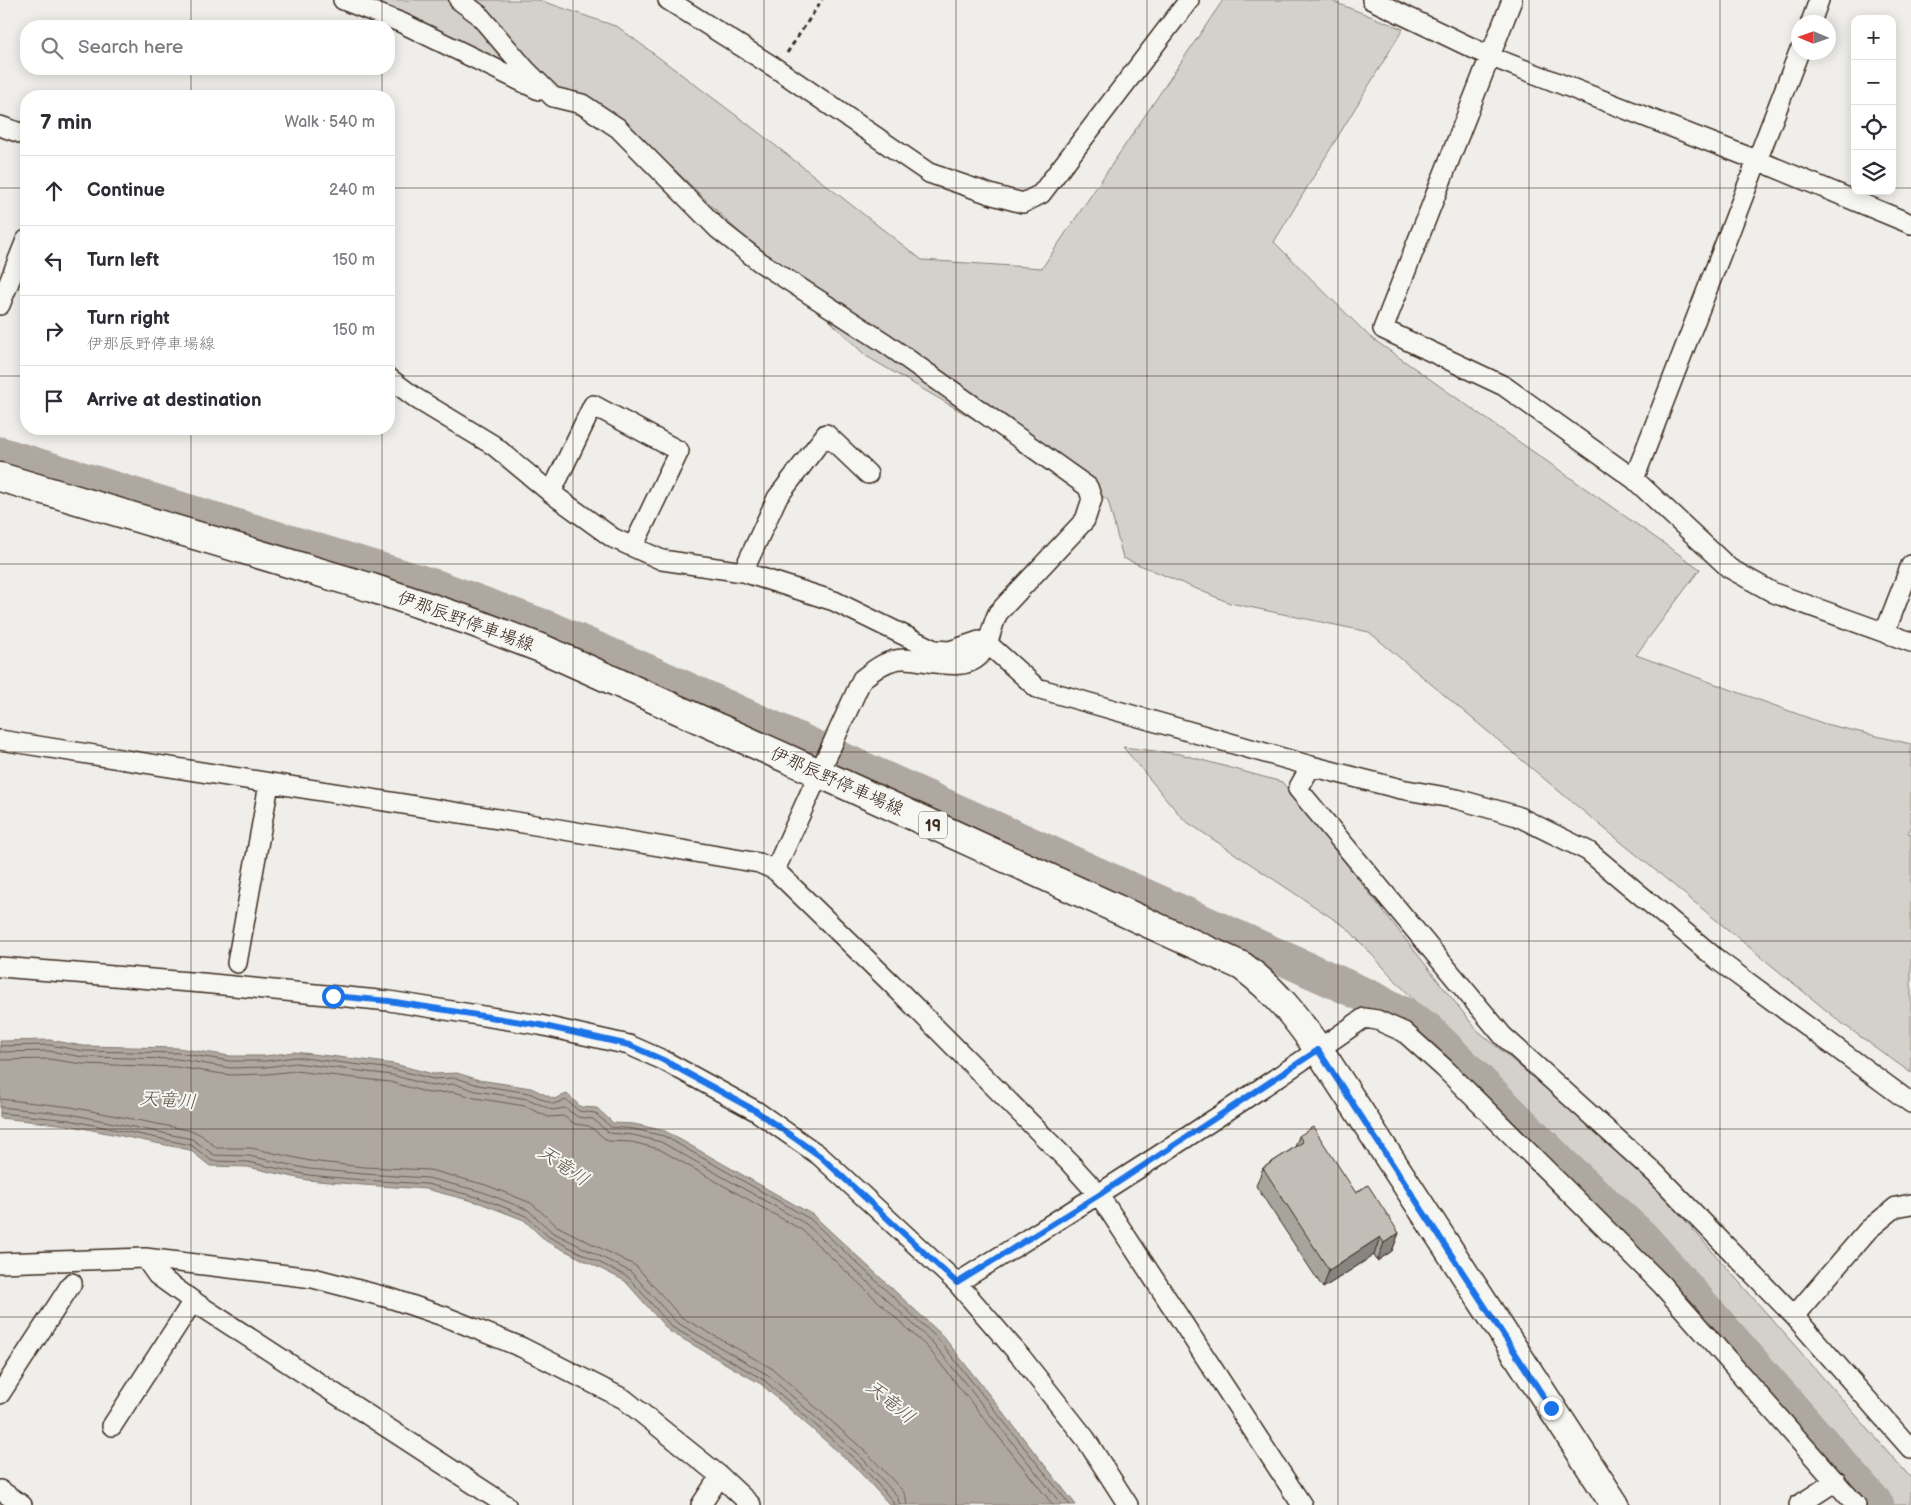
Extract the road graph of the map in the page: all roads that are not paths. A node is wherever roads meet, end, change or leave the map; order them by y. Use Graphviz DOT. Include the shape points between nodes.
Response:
graph roads {
  1 [pos="342,0"];
  2 [pos="459,0"];
  3 [pos="668,0"];
  4 [pos="1189,0"];
  5 [pos="1372,0"];
  6 [pos="1512,0"];
  7 [pos="1819,0"];
  8 [pos="1814,15"];
  9 [pos="394,20"];
  10 [pos="395,20"];
  11 [pos="1489,56"];
  12 [pos="1796,60"];
  13 [pos="553,97"];
  14 [pos="0,126"];
  15 [pos="20,133"];
  16 [pos="1758,161"];
  17 [pos="1911,224"];
  18 [pos="20,255"];
  19 [pos="0,305"];
  20 [pos="395,382"];
  21 [pos="868,474"];
  22 [pos="0,477"];
  23 [pos="1634,479"];
  24 [pos="551,493"];
  25 [pos="633,547"];
  26 [pos="1911,565"];
  27 [pos="743,572"];
  28 [pos="1884,632"];
  29 [pos="1911,642"];
  30 [pos="988,644"];
  31 [pos="0,740"];
  32 [pos="1311,766"];
  33 [pos="820,773"];
  34 [pos="269,784"];
  35 [pos="775,870"];
  36 [pos="237,963"];
  37 [pos="0,967"];
  38 [pos="1318,1050"];
  39 [pos="1911,1103"];
  40 [pos="1099,1195"];
  41 [pos="1911,1204"];
  42 [pos="144,1258"];
  43 [pos="0,1263"];
  44 [pos="72,1283"];
  45 [pos="957,1283"];
  46 [pos="193,1301"];
  47 [pos="1794,1316"];
  48 [pos="0,1394"];
  49 [pos="112,1426"];
  50 [pos="1911,1449"];
  51 [pos="720,1476"];
  52 [pos="1836,1481"];
  53 [pos="0,1490"];
  54 [pos="22,1505"];
  55 [pos="506,1505"];
  56 [pos="701,1505"];
  57 [pos="751,1505"];
  58 [pos="1128,1505"];
  59 [pos="1302,1505"];
  60 [pos="1615,1505"];
  61 [pos="1799,1505"];
  62 [pos="1856,1505"];
  1 -- 9 [label="street"];
  2 -- 13 [label="street" via="478,14"];
  3 -- 4 [label="street" via="777,69 929,173 1022,203 1041,194"];
  5 -- 11 [label="street"];
  6 -- 11 [label="street"];
  7 -- 8 [label="street"];
  10 -- 13 [label="street"];
  11 -- 16 [label="street"];
  11 -- 23 [label="street" via="1383,329 1504,386"];
  12 -- 16 [label="street"];
  13 -- 30 [label="street" via="582,104 618,128 718,229 760,262 885,342 1088,488 1092,499 1085,520 998,613"];
  14 -- 15 [label="street"];
  16 -- 17 [label="street"];
  16 -- 23 [label="street"];
  18 -- 19 [label="street"];
  20 -- 24 [label="street" via="493,445"];
  21 -- 27 [label="street" via="826,434 777,498"];
  22 -- 33 [label="main road, 伊那辰野停車場線 / 19" via="372,588 470,621 543,649"];
  23 -- 28 [label="street" via="1730,568 1774,594"];
  24 -- 25 [label="street" via="613,538"];
  24 -- 25 [label="street" via="593,406 679,451"];
  25 -- 27 [label="street" via="662,560"];
  26 -- 28 [label="street"];
  27 -- 30 [label="street" via="834,601 934,650 950,652 979,642"];
  28 -- 29 [label="street"];
  30 -- 32 [label="street" via="1037,688"];
  30 -- 33 [label="street" via="979,657 968,662 943,665 904,659 883,663 862,679"];
  31 -- 34 [label="street"];
  32 -- 39 [label="street" via="1517,816 1588,851 1719,961"];
  32 -- 47 [label="street" via="1298,788 1504,1036 1656,1174"];
  33 -- 35 [label="street"];
  33 -- 38 [label="main road, 伊那辰野停車場線 / 19" via="1242,966 1264,982 1292,1012"];
  34 -- 35 [label="street" via="759,863"];
  34 -- 36 [label="street"];
  35 -- 40 [label="street"];
  37 -- 45 [label="street" via="389,1001 540,1025 629,1045 756,1111 820,1156"];
  38 -- 40 [label="street"];
  38 -- 52 [label="street" via="1364,1018 1404,1032 1662,1284"];
  38 -- 60 [label="main road, 伊那辰野停車場線 / 19"];
  40 -- 45 [label="street"];
  40 -- 59 [label="street"];
  41 -- 47 [label="street" via="1896,1207 1868,1230"];
  42 -- 43 [label="street"];
  42 -- 46 [label="street" via="157,1276"];
  42 -- 51 [label="street" via="313,1278 394,1299 446,1317 521,1346 624,1399"];
  44 -- 48 [label="street"];
  45 -- 58 [label="street" via="1085,1438"];
  46 -- 49 [label="street"];
  46 -- 55 [label="street"];
  47 -- 50 [label="street"];
  51 -- 56 [label="street"];
  51 -- 57 [label="street"];
  52 -- 61 [label="street"];
  52 -- 62 [label="street"];
  53 -- 54 [label="street"];
}
